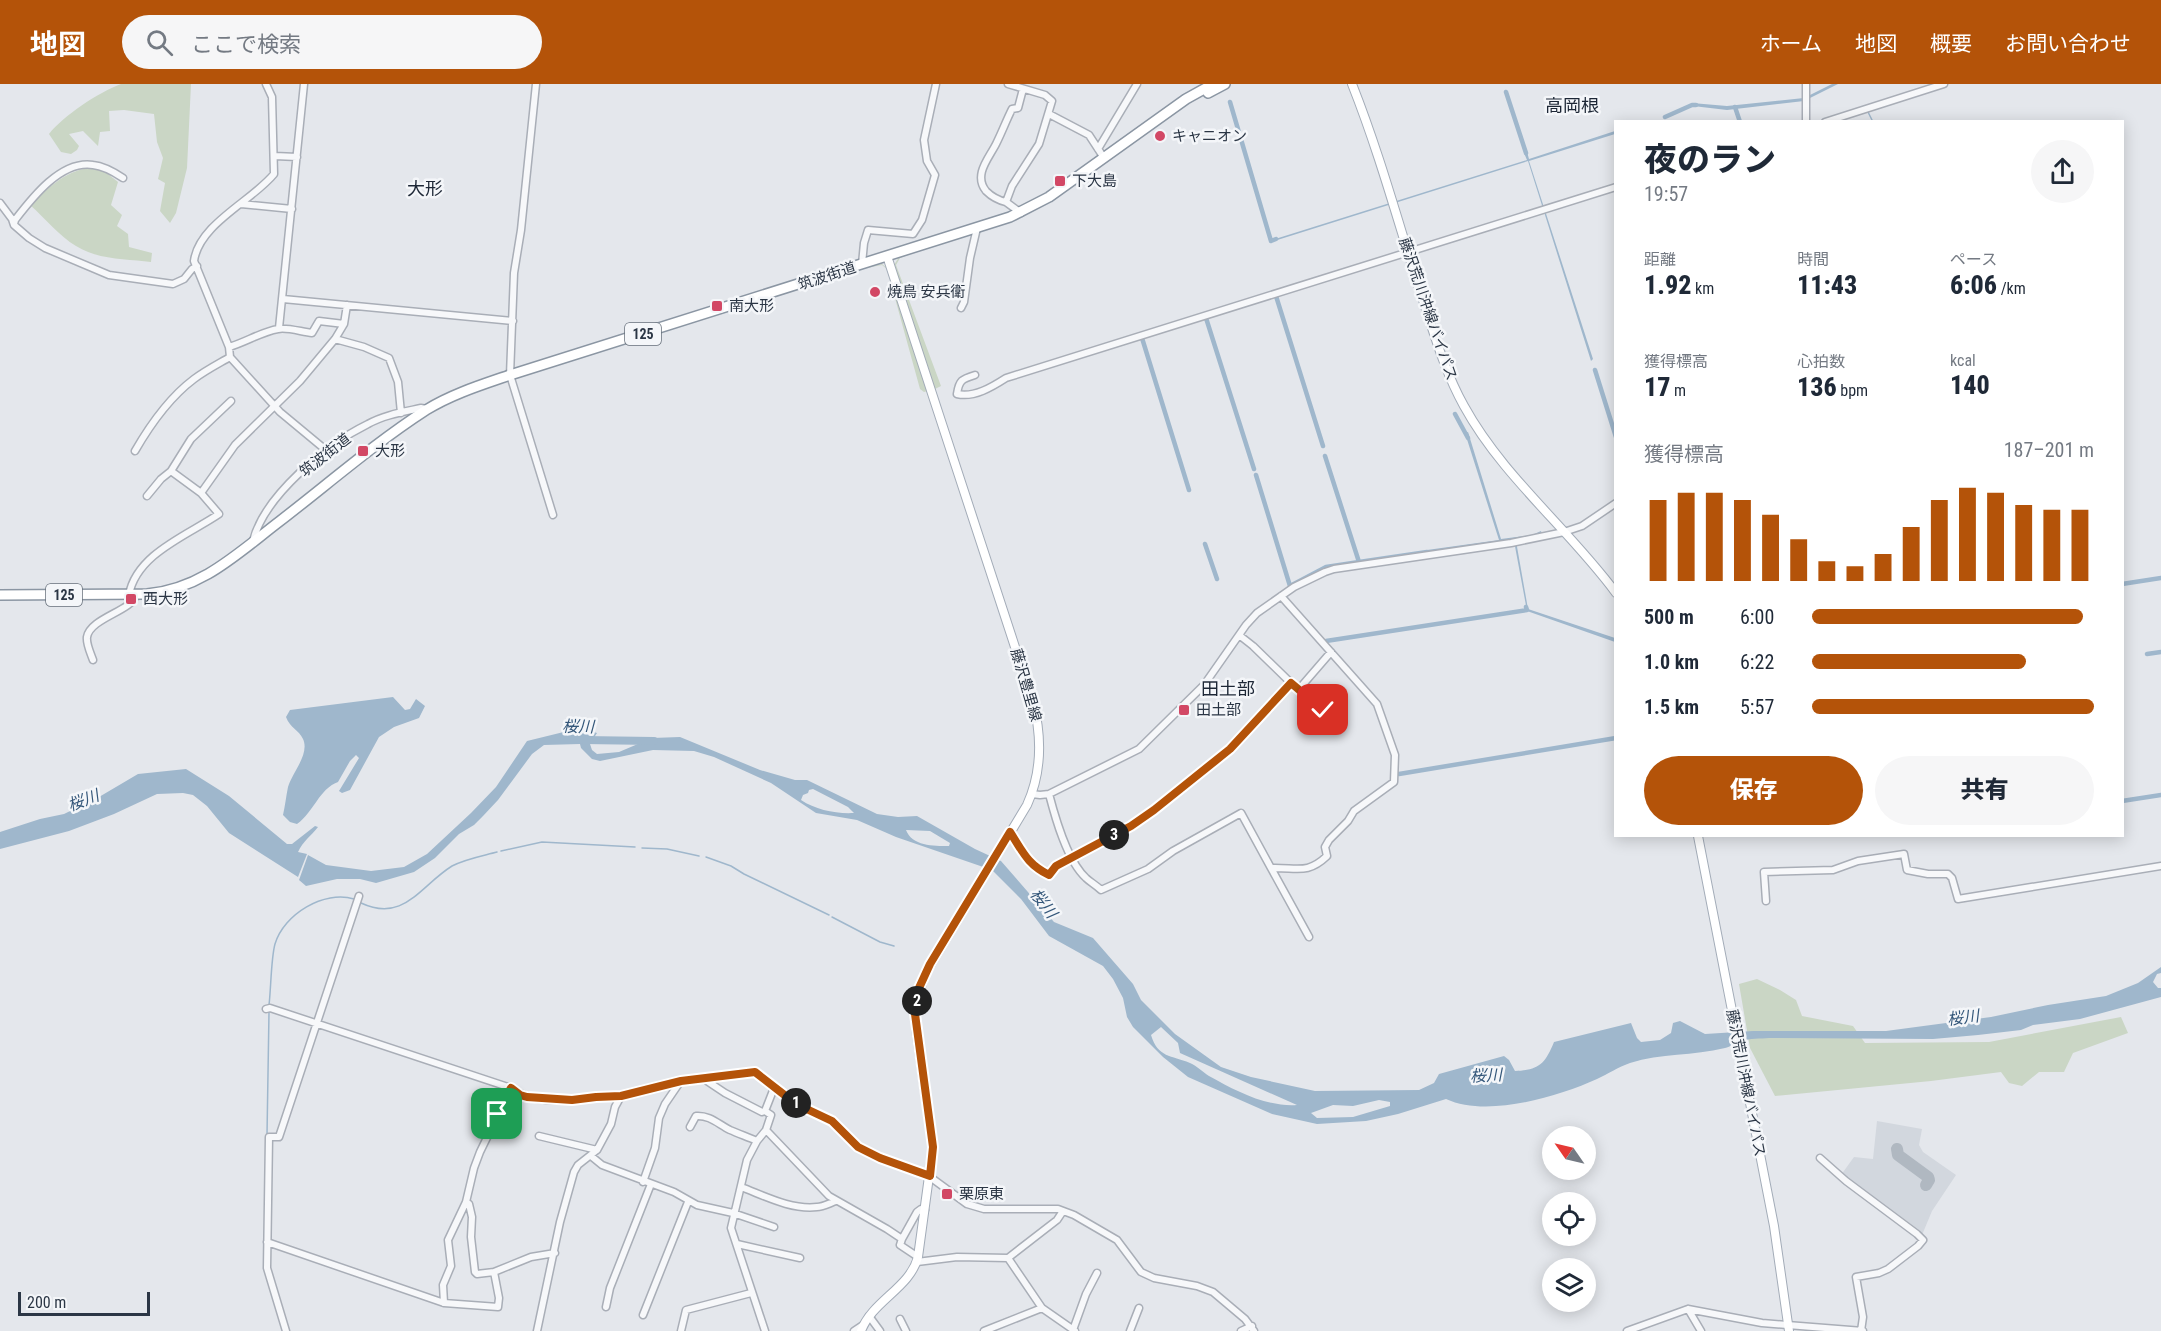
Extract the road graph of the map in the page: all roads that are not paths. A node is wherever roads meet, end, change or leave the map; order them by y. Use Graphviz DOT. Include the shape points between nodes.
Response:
graph roads {
  1 [pos="266,84"];
  2 [pos="304,84"];
  3 [pos="536,84"];
  4 [pos="936,84"];
  5 [pos="1008,84"];
  6 [pos="1137,84"];
  7 [pos="1213,84"];
  8 [pos="1225,84"];
  9 [pos="1352,84"];
  10 [pos="1806,84"];
  11 [pos="1944,84"];
  12 [pos="1023,89"];
  13 [pos="1171,111"];
  14 [pos="1049,114"];
  15 [pos="1806,120"];
  16 [pos="1831,120"];
  17 [pos="1098,149"];
  18 [pos="275,156"];
  19 [pos="297,157"];
  20 [pos="1104,158"];
  21 [pos="123,178"];
  22 [pos="1614,188"];
  23 [pos="1006,202"];
  24 [pos="0,203"];
  25 [pos="241,204"];
  26 [pos="292,209"];
  27 [pos="1021,213"];
  28 [pos="14,225"];
  29 [pos="977,228"];
  30 [pos="1407,251"];
  31 [pos="887,256"];
  32 [pos="861,265"];
  33 [pos="196,266"];
  34 [pos="284,299"];
  35 [pos="346,305"];
  36 [pos="961,308"];
  37 [pos="513,321"];
  38 [pos="344,324"];
  39 [pos="279,328"];
  40 [pos="335,339"];
  41 [pos="229,347"];
  42 [pos="230,357"];
  43 [pos="510,375"];
  44 [pos="975,375"];
  45 [pos="231,401"];
  46 [pos="275,407"];
  47 [pos="427,409"];
  48 [pos="401,413"];
  49 [pos="135,451"];
  50 [pos="327,451"];
  51 [pos="171,471"];
  52 [pos="201,493"];
  53 [pos="147,496"];
  54 [pos="1614,504"];
  55 [pos="553,516"];
  56 [pos="1564,532"];
  57 [pos="253,542"];
  58 [pos="1614,590"];
  59 [pos="132,592"];
  60 [pos="0,595"];
  61 [pos="1281,596"];
  62 [pos="1239,635"];
  63 [pos="1331,652"];
  64 [pos="93,660"];
  65 [pos="1291,683"];
  66 [pos="1299,689"];
  67 [pos="1323,710"];
  68 [pos="1032,794"];
  69 [pos="1049,794"];
  70 [pos="1009,834"];
  71 [pos="1698,837"];
  72 [pos="1072,857"];
  73 [pos="2161,866"];
  74 [pos="1271,868"];
  75 [pos="359,896"];
  76 [pos="1766,901"];
  77 [pos="1310,937"];
  78 [pos="266,1009"];
  79 [pos="316,1024"];
  80 [pos="706,1077"];
  81 [pos="681,1081"];
  82 [pos="511,1088"];
  83 [pos="774,1088"];
  84 [pos="621,1096"];
  85 [pos="765,1111"];
  86 [pos="690,1127"];
  87 [pos="766,1130"];
  88 [pos="539,1136"];
  89 [pos="757,1141"];
  90 [pos="597,1150"];
  91 [pos="591,1156"];
  92 [pos="1820,1158"];
  93 [pos="930,1176"];
  94 [pos="647,1183"];
  95 [pos="741,1187"];
  96 [pos="836,1201"];
  97 [pos="466,1202"];
  98 [pos="688,1202"];
  99 [pos="925,1210"];
  100 [pos="1063,1211"];
  101 [pos="733,1213"];
  102 [pos="774,1227"];
  103 [pos="902,1239"];
  104 [pos="267,1242"];
  105 [pos="737,1244"];
  106 [pos="555,1253"];
  107 [pos="800,1258"];
  108 [pos="1008,1258"];
  109 [pos="917,1259"];
  110 [pos="494,1272"];
  111 [pos="1097,1273"];
  112 [pos="750,1293"];
  113 [pos="444,1303"];
  114 [pos="606,1307"];
  115 [pos="1042,1308"];
  116 [pos="1139,1308"];
  117 [pos="1688,1309"];
  118 [pos="643,1315"];
  119 [pos="869,1316"];
  120 [pos="900,1319"];
  121 [pos="862,1328"];
  122 [pos="1789,1328"];
  123 [pos="1253,1329"];
  124 [pos="1074,1330"];
  125 [pos="286,1331"];
  126 [pos="537,1331"];
  127 [pos="681,1331"];
  128 [pos="765,1331"];
  129 [pos="854,1331"];
  130 [pos="880,1331"];
  131 [pos="906,1331"];
  132 [pos="984,1331"];
  133 [pos="1130,1331"];
  134 [pos="1241,1331"];
  135 [pos="1627,1331"];
  136 [pos="1701,1331"];
  137 [pos="1862,1331"];
  1 -- 18 [label="street" via="272,97"];
  2 -- 19 [label="street"];
  3 -- 37 [label="street" via="514,273"];
  4 -- 32 [label="street" via="924,140 927,161 935,175 922,220 913,234 868,231"];
  5 -- 12 [label="street"];
  6 -- 17 [label="street"];
  7 -- 13 [label="highway, 筑波街道 / 125"];
  8 -- 13 [label="highway, 筑波街道 / 125"];
  9 -- 30 [label="main road, 藤沢荒川沖線バイパス"];
  10 -- 15 [label="street"];
  11 -- 16 [label="street"];
  12 -- 14 [label="street" via="1049,98"];
  12 -- 23 [label="street" via="1018,108 1012,109 982,175 982,184 994,198"];
  13 -- 20 [label="highway, 筑波街道 / 125"];
  14 -- 17 [label="street" via="1089,135"];
  14 -- 23 [label="street" via="1039,144"];
  17 -- 20 [label="street"];
  18 -- 19 [label="street"];
  18 -- 25 [label="street" via="274,174"];
  19 -- 26 [label="street"];
  20 -- 27 [label="highway, 筑波街道 / 125"];
  21 -- 28 [label="street" via="102,167 76,166 38,190"];
  22 -- 30 [label="street"];
  23 -- 27 [label="street"];
  24 -- 28 [label="street"];
  25 -- 26 [label="street"];
  25 -- 33 [label="street" via="206,236 194,258"];
  26 -- 34 [label="street"];
  27 -- 29 [label="highway, 筑波街道 / 125"];
  28 -- 33 [label="street" via="45,248 123,279 173,284"];
  29 -- 31 [label="highway, 筑波街道 / 125"];
  29 -- 36 [label="street"];
  30 -- 44 [label="street" via="1006,378 968,395 957,394 961,379"];
  30 -- 56 [label="main road, 藤沢荒川沖線バイパス" via="1438,347 1464,406 1506,467"];
  31 -- 32 [label="highway, 筑波街道 / 125"];
  31 -- 68 [label="main road, 藤沢豊里線" via="1038,720 1040,756"];
  32 -- 43 [label="highway, 筑波街道 / 125"];
  33 -- 41 [label="street"];
  34 -- 35 [label="street"];
  34 -- 39 [label="street"];
  35 -- 37 [label="street"];
  35 -- 38 [label="street"];
  37 -- 43 [label="street"];
  38 -- 39 [label="street" via="319,321 312,333"];
  38 -- 40 [label="street"];
  39 -- 41 [label="street"];
  40 -- 46 [label="street"];
  40 -- 48 [label="street" via="389,358 398,382"];
  41 -- 42 [label="street"];
  42 -- 46 [label="street"];
  42 -- 49 [label="street" via="178,393"];
  43 -- 47 [label="highway, 筑波街道 / 125"];
  43 -- 55 [label="street"];
  45 -- 51 [label="street" via="191,439"];
  46 -- 50 [label="street"];
  46 -- 52 [label="street" via="235,446"];
  47 -- 48 [label="street, 筑波街道"];
  47 -- 57 [label="highway, 筑波街道 / 125"];
  48 -- 50 [label="street, 筑波街道" via="366,424"];
  50 -- 57 [label="street, 筑波街道" via="298,474 273,502"];
  51 -- 52 [label="street"];
  51 -- 53 [label="street"];
  52 -- 59 [label="street" via="219,514 143,566"];
  54 -- 56 [label="street" via="1582,526"];
  56 -- 58 [label="main road, 藤沢荒川沖線バイパス"];
  56 -- 61 [label="street" via="1334,569"];
  57 -- 59 [label="highway, 筑波街道 / 125" via="188,585 157,593"];
  59 -- 60 [label="highway, 筑波街道 / 125"];
  59 -- 64 [label="street" via="132,603 89,632"];
  61 -- 62 [label="street" via="1257,614"];
  61 -- 63 [label="street"];
  62 -- 65 [label="street"];
  62 -- 69 [label="street" via="1204,685 1151,739 1127,756"];
  63 -- 66 [label="street"];
  63 -- 74 [label="street" via="1377,704 1395,754 1394,782 1354,811 1329,840 1325,847 1327,856 1318,864 1308,870"];
  65 -- 66 [label="street"];
  65 -- 72 [label="street" via="1230,749 1154,810"];
  66 -- 67 [label="street"];
  68 -- 69 [label="street"];
  68 -- 70 [label="main road, 藤沢豊里線"];
  69 -- 72 [label="street"];
  70 -- 72 [label="street" via="1028,861 1049,875"];
  70 -- 93 [label="main road, 藤沢豊里線" via="921,981 915,1014 933,1147"];
  71 -- 122 [label="main road, 藤沢荒川沖線バイパス" via="1774,1226"];
  72 -- 74 [label="street" via="1085,878 1101,890 1148,869 1241,813"];
  73 -- 76 [label="street" via="1958,899 1948,874 1907,870 1904,854 1858,861 1833,870 1764,872"];
  74 -- 77 [label="street"];
  75 -- 79 [label="street"];
  78 -- 79 [label="street"];
  79 -- 82 [label="street"];
  79 -- 104 [label="street" via="279,1137 269,1137"];
  80 -- 81 [label="street"];
  80 -- 83 [label="street" via="755,1072"];
  80 -- 85 [label="street" via="725,1094"];
  81 -- 84 [label="street"];
  81 -- 94 [label="street" via="659,1118"];
  82 -- 84 [label="street" via="520,1095 552,1100"];
  82 -- 97 [label="street" via="474,1168"];
  83 -- 85 [label="street"];
  83 -- 93 [label="street" via="796,1104 832,1121 864,1150"];
  84 -- 90 [label="street"];
  85 -- 87 [label="street" via="771,1115"];
  86 -- 89 [label="street" via="696,1116 703,1116"];
  87 -- 89 [label="street"];
  87 -- 96 [label="street"];
  88 -- 90 [label="street"];
  89 -- 95 [label="street" via="747,1160"];
  90 -- 91 [label="street"];
  91 -- 94 [label="street" via="602,1165"];
  91 -- 106 [label="street" via="574,1172"];
  92 -- 137 [label="street" via="1923,1240 1888,1269 1856,1277"];
  93 -- 99 [label="main road, 藤沢豊里線"];
  93 -- 100 [label="street" via="974,1207"];
  94 -- 98 [label="street" via="674,1192"];
  94 -- 114 [label="street"];
  95 -- 96 [label="street" via="796,1205 818,1208"];
  95 -- 101 [label="street"];
  96 -- 103 [label="street"];
  97 -- 110 [label="street" via="472,1217 475,1272"];
  97 -- 113 [label="street" via="448,1240 450,1266 443,1285"];
  98 -- 101 [label="street"];
  98 -- 118 [label="street"];
  99 -- 103 [label="street" via="917,1212"];
  99 -- 109 [label="main road, 藤沢豊里線"];
  100 -- 108 [label="street"];
  100 -- 123 [label="street" via="1112,1236 1147,1275 1213,1292"];
  101 -- 102 [label="street"];
  101 -- 105 [label="street" via="731,1228"];
  103 -- 109 [label="street" via="900,1245"];
  104 -- 113 [label="street"];
  104 -- 125 [label="street" via="267,1268"];
  105 -- 107 [label="street"];
  105 -- 112 [label="street"];
  106 -- 110 [label="street" via="531,1257"];
  106 -- 126 [label="street"];
  108 -- 109 [label="street"];
  108 -- 115 [label="street"];
  109 -- 119 [label="main road, 藤沢豊里線" via="904,1281"];
  110 -- 113 [label="street" via="498,1307"];
  111 -- 124 [label="street"];
  112 -- 127 [label="street" via="686,1310"];
  112 -- 128 [label="street"];
  115 -- 124 [label="street"];
  115 -- 132 [label="street"];
  116 -- 133 [label="street"];
  117 -- 122 [label="street"];
  117 -- 135 [label="street"];
  117 -- 136 [label="street"];
  119 -- 121 [label="main road, 藤沢豊里線"];
  119 -- 130 [label="street"];
  120 -- 131 [label="street"];
  121 -- 129 [label="street"];
  122 -- 137 [label="street"];
  123 -- 134 [label="street"];
}
